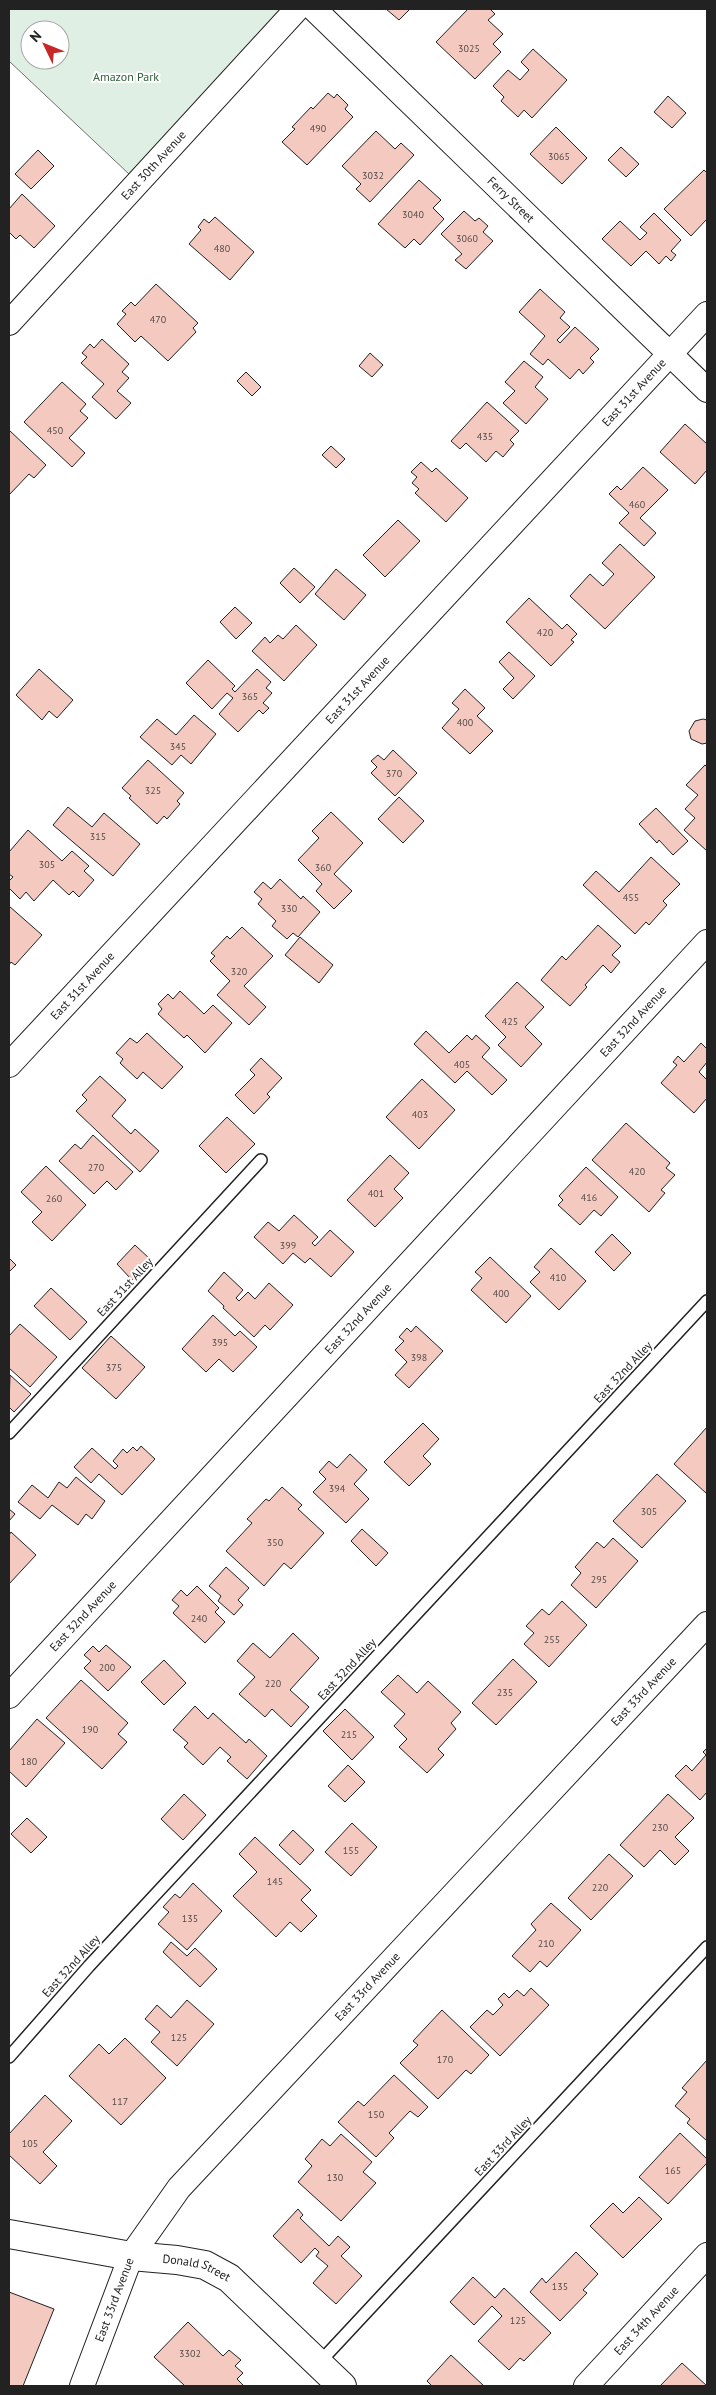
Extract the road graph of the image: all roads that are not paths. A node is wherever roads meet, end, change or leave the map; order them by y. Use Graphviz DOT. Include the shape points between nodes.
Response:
graph roads {
  1 [pos="298,9"];
  2 [pos="314,9"];
  3 [pos="707,314"];
  4 [pos="11,317"];
  5 [pos="670,354"];
  6 [pos="707,390"];
  7 [pos="707,942"];
  8 [pos="9,1066"];
  9 [pos="261,1160"];
  10 [pos="707,1302"];
  11 [pos="9,1433"];
  12 [pos="707,1624"];
  13 [pos="9,1696"];
  14 [pos="707,1946"];
  15 [pos="9,2057"];
  16 [pos="9,2234"];
  17 [pos="707,2255"];
  18 [pos="130,2256"];
  19 [pos="318,2364"];
  20 [pos="82,2386"];
  21 [pos="342,2386"];
  22 [pos="586,2386"];
  1 -- 4 [label="street, East 30th Avenue"];
  2 -- 5 [label="street, Ferry Street"];
  3 -- 5 [label="street, East 31st Avenue"];
  5 -- 6 [label="street, Ferry Street"];
  5 -- 8 [label="street, East 31st Avenue"];
  7 -- 13 [label="street, East 32nd Avenue"];
  9 -- 11 [label="lane, East 31st Alley"];
  10 -- 15 [label="lane, East 32nd Alley" via="89,1966"];
  12 -- 18 [label="street, East 33rd Avenue" via="180,2188"];
  14 -- 19 [label="lane, East 33rd Alley"];
  16 -- 18 [label="street, Donald Street"];
  17 -- 22 [label="street, East 34th Avenue"];
  18 -- 19 [label="street, Donald Street" via="205,2265 229,2278"];
  18 -- 20 [label="street, East 33rd Avenue"];
  19 -- 21 [label="street, Donald Street"];
}
